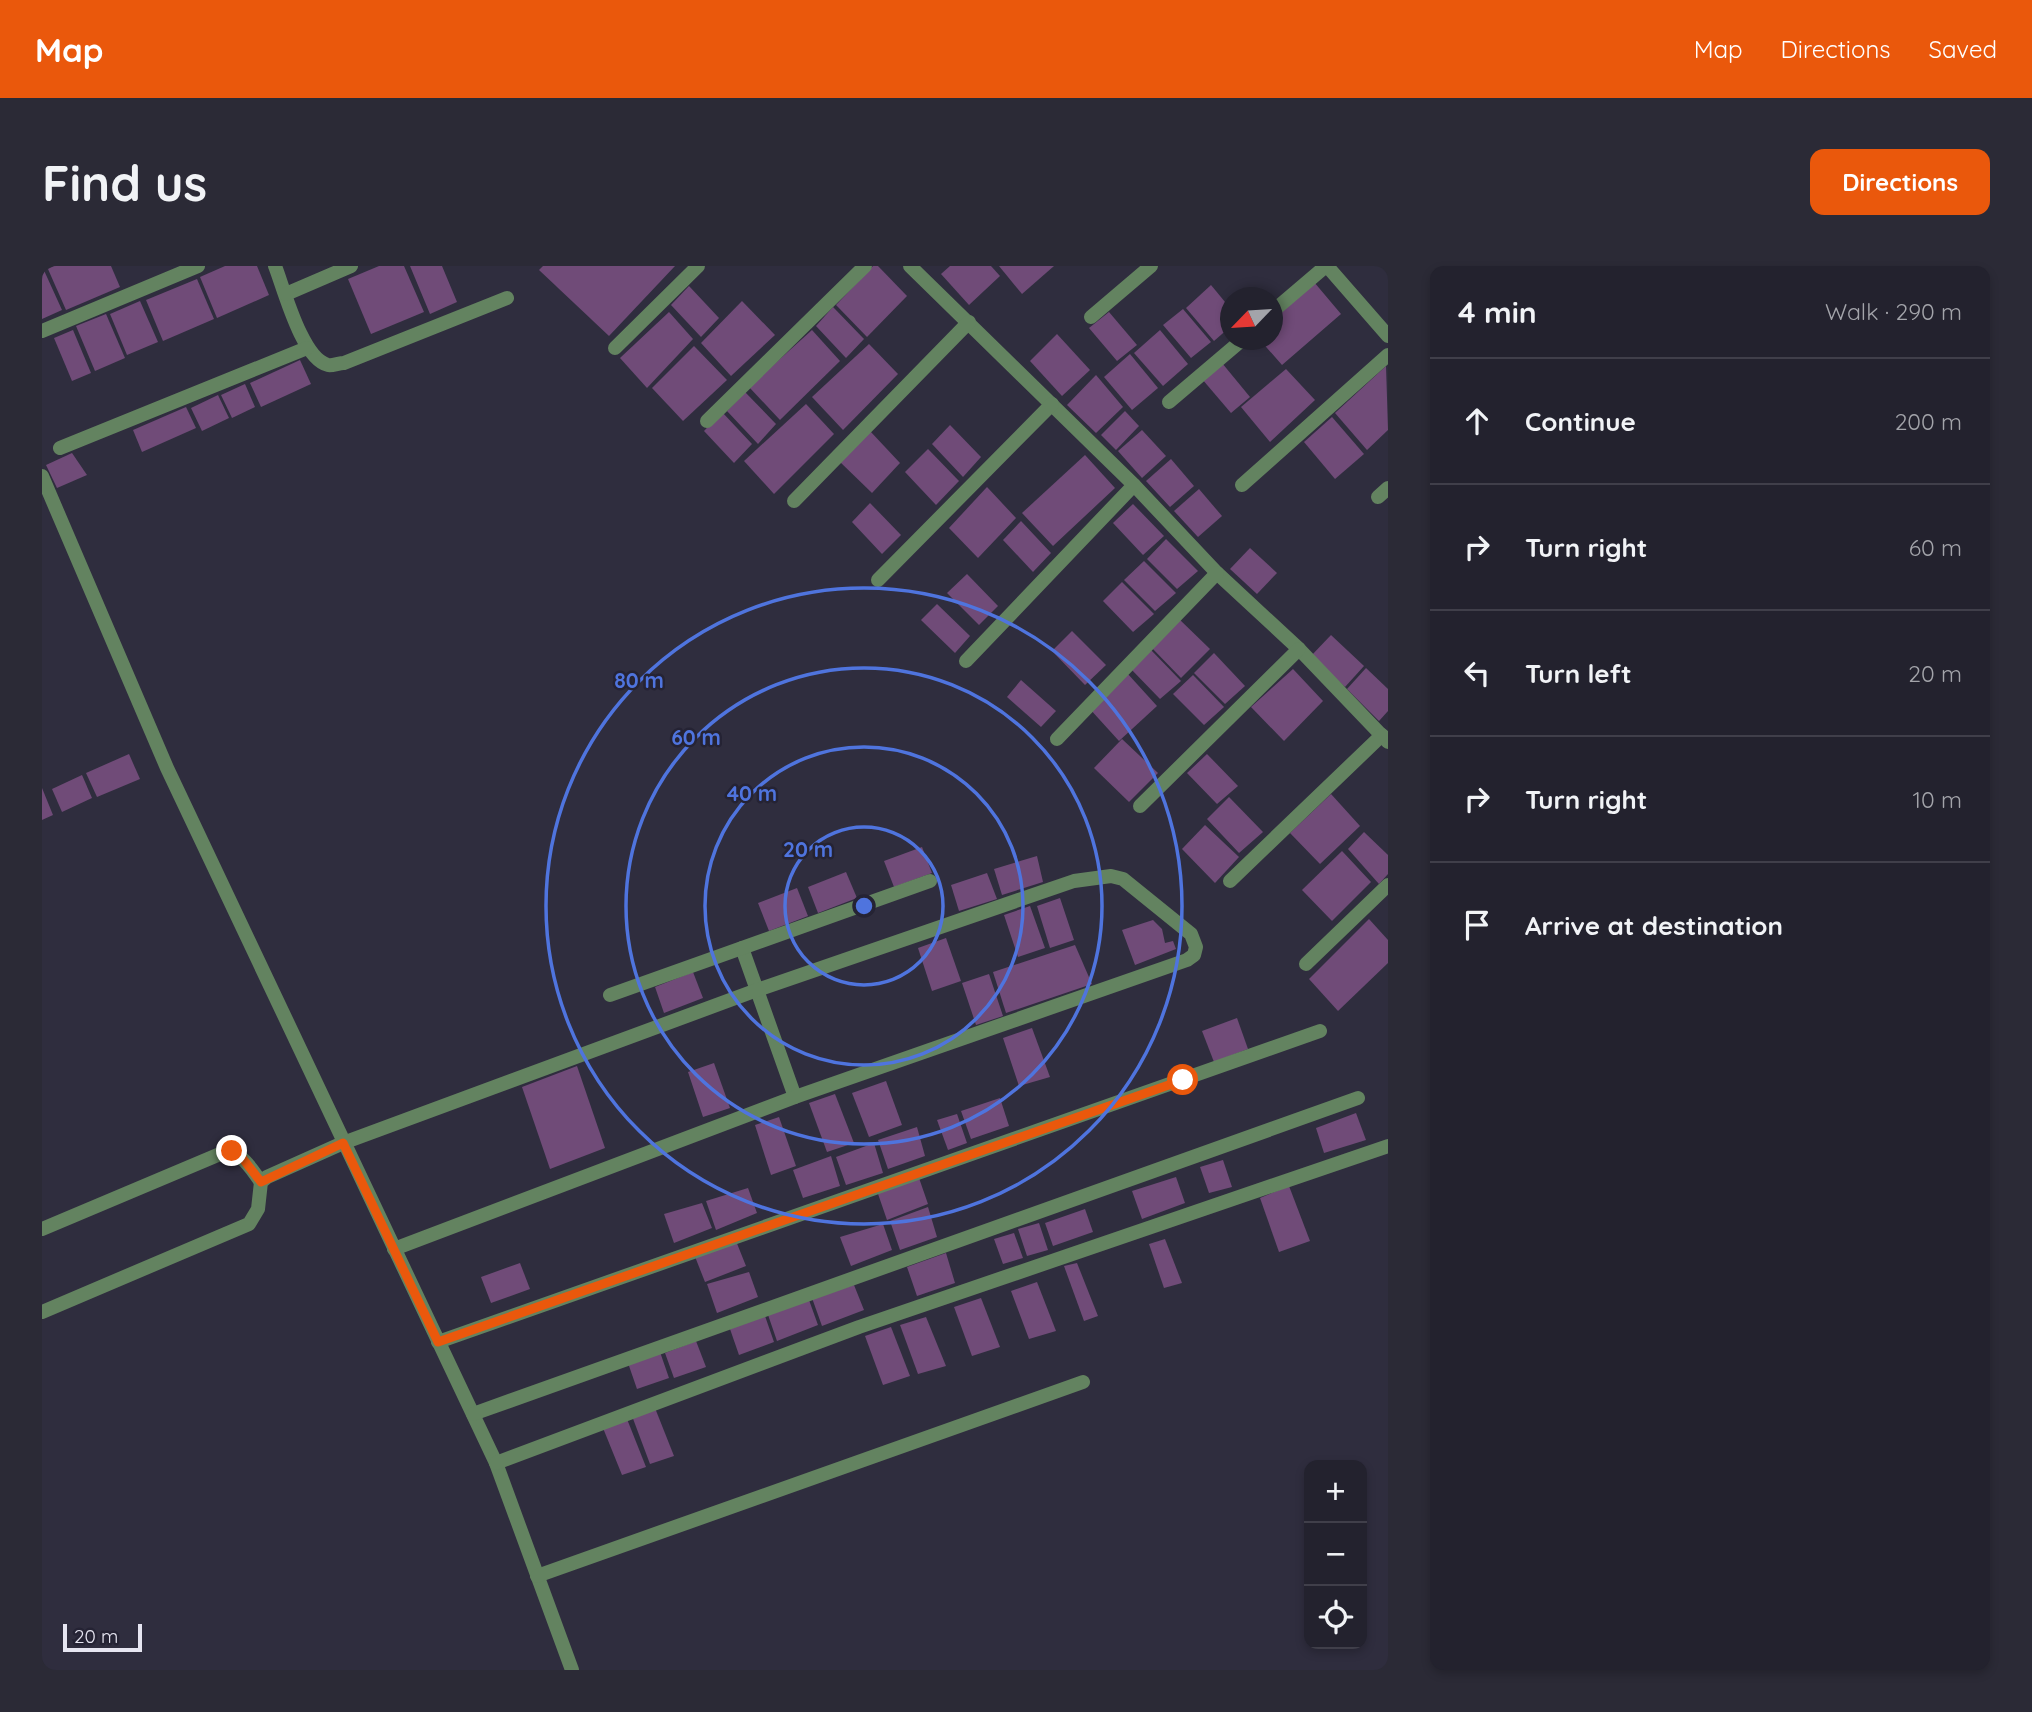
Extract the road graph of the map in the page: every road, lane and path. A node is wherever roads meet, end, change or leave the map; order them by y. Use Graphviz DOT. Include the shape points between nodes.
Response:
graph roads {
  1 [pos="198,266"];
  2 [pos="275,266"];
  3 [pos="351,266"];
  4 [pos="698,266"];
  5 [pos="865,266"];
  6 [pos="910,266"];
  7 [pos="1151,266"];
  8 [pos="1326,266"];
  9 [pos="286,294"];
  10 [pos="508,298"];
  11 [pos="1283,303"];
  12 [pos="1091,317"];
  13 [pos="969,322"];
  14 [pos="42,331"];
  15 [pos="1388,336"];
  16 [pos="307,348"];
  17 [pos="615,348"];
  18 [pos="1230,350"];
  19 [pos="1388,355"];
  20 [pos="1170,402"];
  21 [pos="1052,404"];
  22 [pos="707,421"];
  23 [pos="60,449"];
  24 [pos="42,476"];
  25 [pos="1134,485"];
  26 [pos="1242,485"];
  27 [pos="794,501"];
  28 [pos="1217,573"];
  29 [pos="878,580"];
  30 [pos="1299,649"];
  31 [pos="966,661"];
  32 [pos="1385,738"];
  33 [pos="1057,740"];
  34 [pos="1140,806"];
  35 [pos="930,881"];
  36 [pos="1230,881"];
  37 [pos="1388,885"];
  38 [pos="742,948"];
  39 [pos="1306,964"];
  40 [pos="757,990"];
  41 [pos="610,995"];
  42 [pos="1320,1031"];
  43 [pos="795,1097"];
  44 [pos="1358,1098"];
  45 [pos="343,1143"];
  46 [pos="1388,1146"];
  47 [pos="261,1182"];
  48 [pos="42,1229"];
  49 [pos="394,1249"];
  50 [pos="42,1312"];
  51 [pos="438,1342"];
  52 [pos="1083,1382"];
  53 [pos="473,1414"];
  54 [pos="496,1463"];
  55 [pos="537,1576"];
  56 [pos="572,1670"];
  1 -- 14 [label="street"];
  2 -- 9 [label="street"];
  3 -- 9 [label="street"];
  4 -- 17 [label="street"];
  5 -- 22 [label="street"];
  6 -- 13 [label="street"];
  7 -- 12 [label="street"];
  8 -- 11 [label="street"];
  8 -- 15 [label="street"];
  9 -- 16 [label="street"];
  10 -- 16 [label="street" via="344,363 329,365"];
  13 -- 21 [label="street"];
  13 -- 27 [label="street"];
  16 -- 23 [label="street"];
  18 -- 20 [label="street"];
  19 -- 26 [label="street"];
  21 -- 25 [label="street"];
  21 -- 29 [label="street"];
  24 -- 45 [label="street" via="167,768"];
  25 -- 28 [label="street"];
  25 -- 31 [label="street"];
  28 -- 30 [label="street"];
  28 -- 33 [label="street"];
  30 -- 32 [label="street"];
  30 -- 34 [label="street"];
  32 -- 36 [label="street"];
  35 -- 38 [label="street"];
  37 -- 39 [label="street"];
  38 -- 40 [label="street"];
  38 -- 41 [label="street"];
  40 -- 43 [label="street"];
  40 -- 43 [label="street" via="1096,876 1123,879 1191,934 1196,947 1187,960"];
  40 -- 45 [label="street"];
  42 -- 51 [label="street"];
  43 -- 49 [label="street"];
  44 -- 53 [label="street"];
  45 -- 47 [label="street"];
  45 -- 49 [label="street"];
  46 -- 54 [label="street" via="859,1327"];
  47 -- 48 [label="street" via="232,1151"];
  47 -- 50 [label="street" via="258,1209 249,1224"];
  49 -- 51 [label="street"];
  51 -- 53 [label="street"];
  52 -- 55 [label="street"];
  53 -- 54 [label="street"];
  54 -- 55 [label="street"];
  55 -- 56 [label="street"];
}
